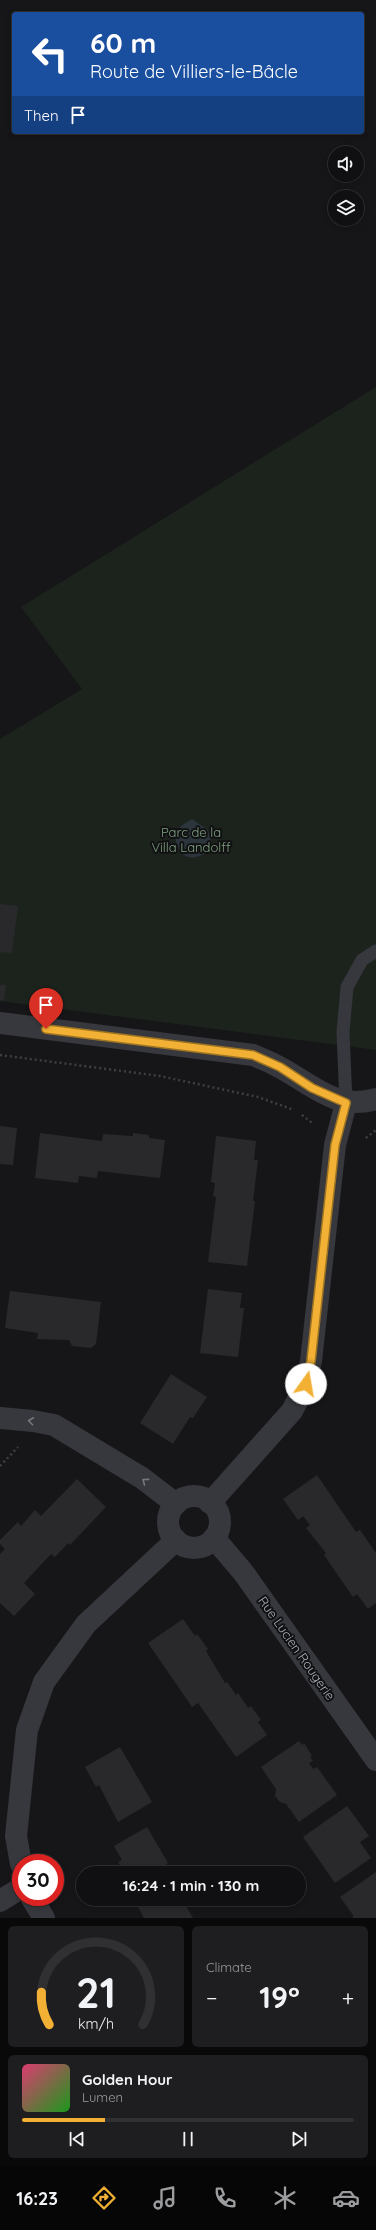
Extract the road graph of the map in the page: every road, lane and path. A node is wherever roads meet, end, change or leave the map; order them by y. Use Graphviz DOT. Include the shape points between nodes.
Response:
graph roads {
  1 [pos="376,951"];
  2 [pos="0,1023"];
  3 [pos="0,1055"];
  4 [pos="376,1099"];
  5 [pos="346,1103"];
  6 [pos="315,1130"];
  7 [pos="0,1418"];
  8 [pos="210,1503"];
  9 [pos="176,1504"];
  10 [pos="214,1538"];
  11 [pos="176,1540"];
  12 [pos="376,1760"];
  13 [pos="19,1854"];
  14 [pos="12,1894"];
  15 [pos="0,1901"];
  16 [pos="37,1906"];
  17 [pos="44,1918"];
  1 -- 5 [label="lane" via="362,960 347,987 343,1032"];
  2 -- 5 [label="street" via="253,1055 280,1067 312,1088"];
  3 -- 6 [label="path" via="160,1076 258,1097 297,1110 312,1123"];
  4 -- 5 [label="street"];
  5 -- 8 [label="street" via="335,1145 311,1361 306,1384 292,1411"];
  9 -- 7 [label="street, one-way" via="142,1478 54,1425"];
  8 -- 9 [label="street" via="198,1496 188,1497"];
  8 -- 10 [label="street" via="219,1516 220,1526"];
  9 -- 11 [label="street" via="168,1518 169,1528"];
  10 -- 11 [label="street" via="200,1547 190,1548"];
  10 -- 12 [label="street, Rue Lucien Rougerie" via="243,1572"];
  11 -- 13 [label="street" via="86,1624 44,1682 27,1730 16,1836"];
  14 -- 15 [label="street"];
  16 -- 17 [label="street"];
}
